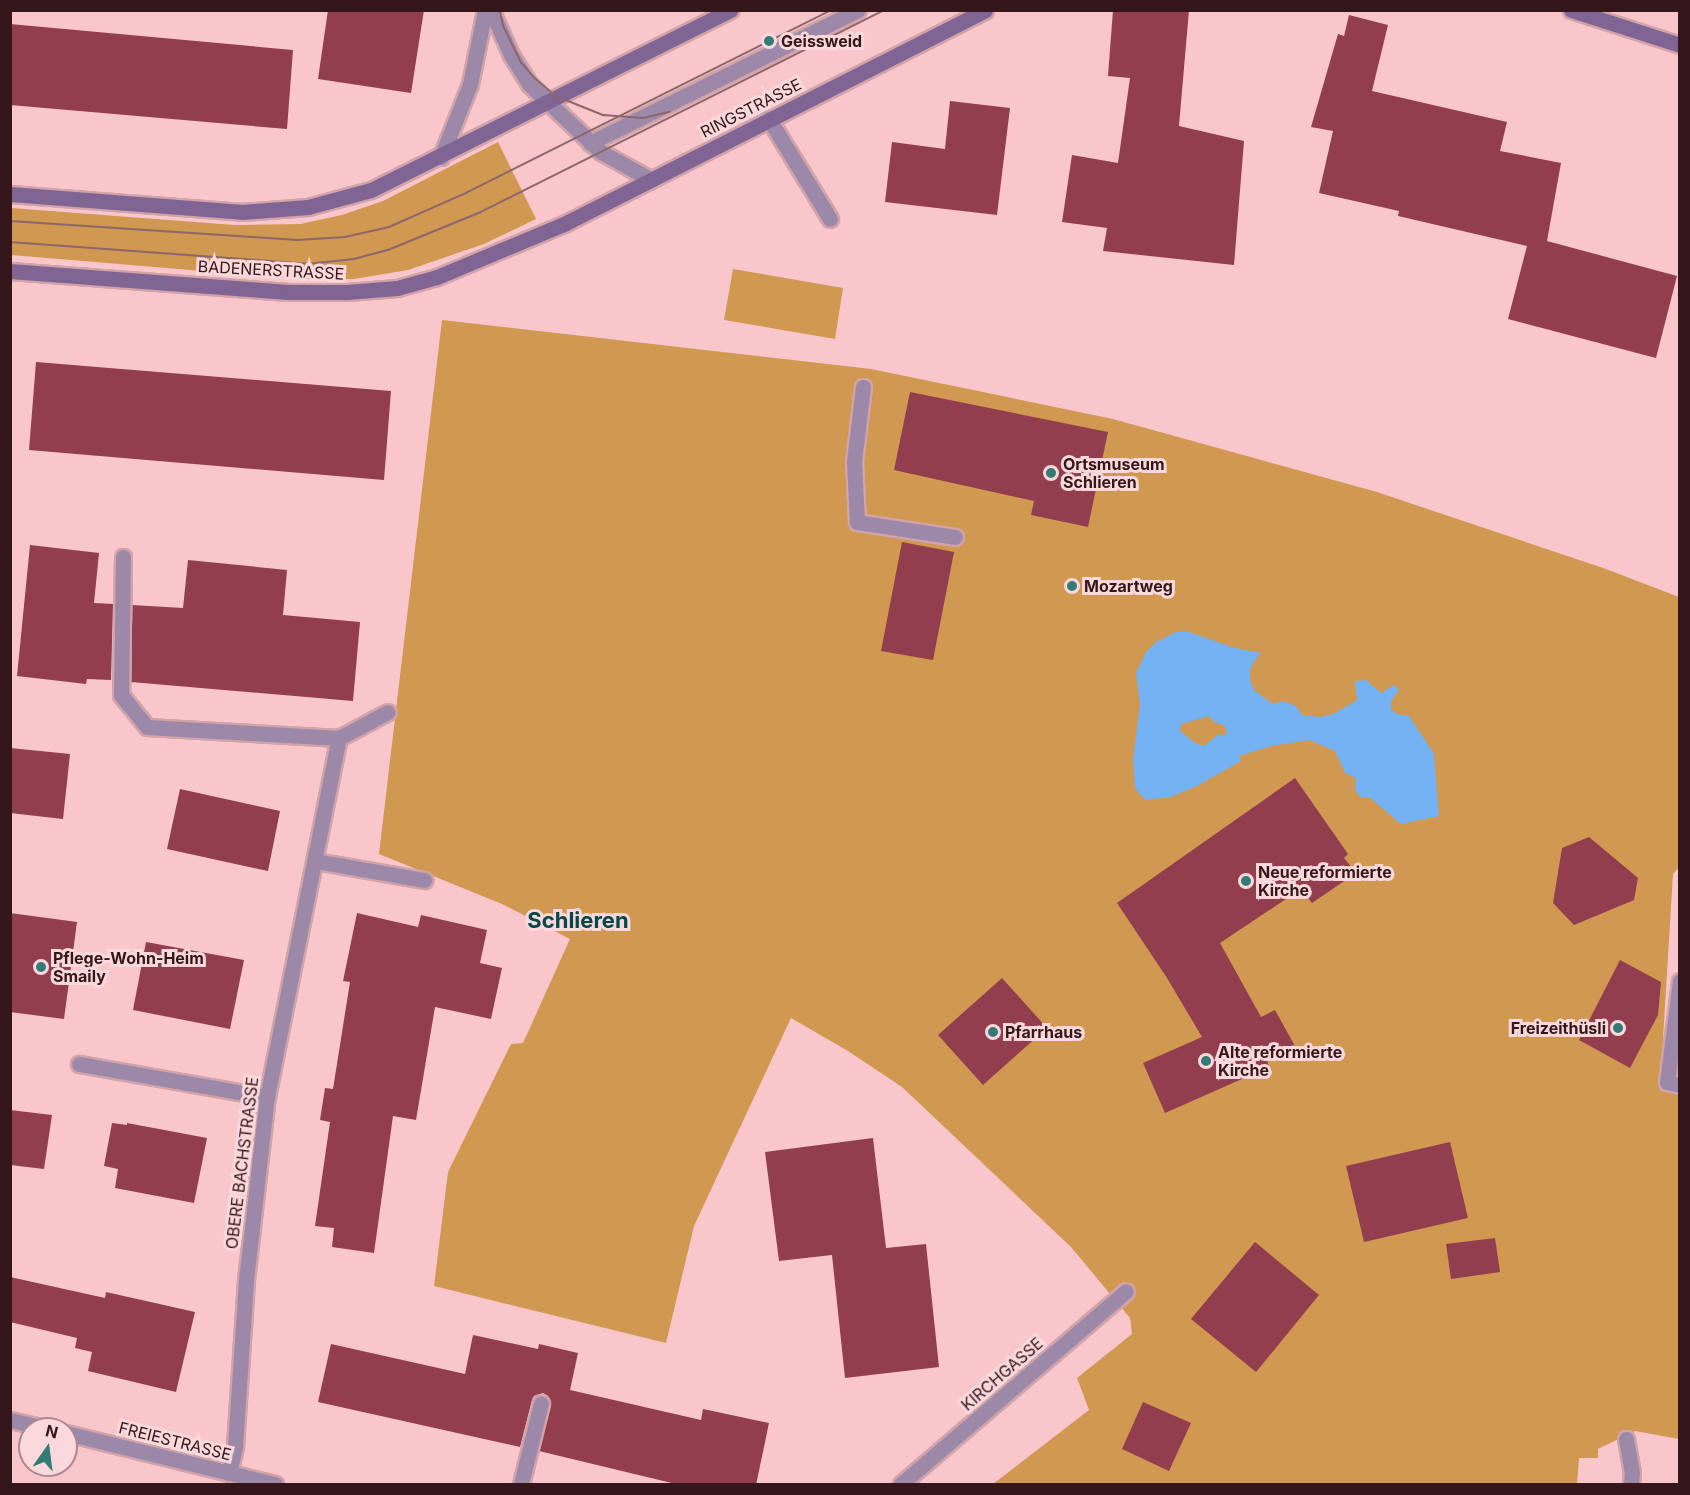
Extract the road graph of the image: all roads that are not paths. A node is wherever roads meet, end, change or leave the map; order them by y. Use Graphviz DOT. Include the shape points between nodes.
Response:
graph roads {
  1 [pos="485,10"];
  2 [pos="491,10"];
  3 [pos="730,10"];
  4 [pos="858,10"];
  5 [pos="985,10"];
  6 [pos="1571,10"];
  7 [pos="1680,45"];
  8 [pos="546,101"];
  9 [pos="769,119"];
  10 [pos="590,143"];
  11 [pos="441,157"];
  12 [pos="650,179"];
  13 [pos="10,194"];
  14 [pos="830,219"];
  15 [pos="10,271"];
  16 [pos="863,387"];
  17 [pos="955,537"];
  18 [pos="123,557"];
  19 [pos="388,712"];
  20 [pos="339,738"];
  21 [pos="315,861"];
  22 [pos="424,880"];
  23 [pos="1680,981"];
  24 [pos="79,1064"];
  25 [pos="1673,1083"];
  26 [pos="267,1097"];
  27 [pos="1126,1291"];
  28 [pos="541,1403"];
  29 [pos="78,1436"];
  30 [pos="1626,1439"];
  31 [pos="229,1473"];
  32 [pos="275,1485"];
  33 [pos="521,1485"];
  34 [pos="901,1485"];
  35 [pos="1631,1485"];
  1 -- 11 [label="street" via="470,84"];
  2 -- 8 [label="street" via="520,71"];
  3 -- 8 [label="main road"];
  4 -- 10 [label="street"];
  5 -- 9 [label="main road, RINGSTRASSE"];
  6 -- 7 [label="main road"];
  8 -- 10 [label="street"];
  8 -- 11 [label="main road"];
  9 -- 12 [label="main road, RINGSTRASSE"];
  9 -- 14 [label="street"];
  10 -- 12 [label="street"];
  11 -- 13 [label="main road" via="371,190 308,207 242,212"];
  12 -- 15 [label="main road, BADENERSTRASSE" via="564,224 436,277 397,288 288,292"];
  16 -- 17 [label="street" via="854,461 857,522"];
  18 -- 20 [label="street" via="121,695 147,727"];
  19 -- 20 [label="street"];
  20 -- 21 [label="street, OBERE BACHSTRASSE"];
  21 -- 22 [label="street"];
  21 -- 26 [label="street, OBERE BACHSTRASSE"];
  23 -- 25 [label="street"];
  24 -- 26 [label="street"];
  26 -- 31 [label="street, OBERE BACHSTRASSE" via="246,1280 235,1446"];
  27 -- 34 [label="street, KIRCHGASSE"];
  28 -- 33 [label="street"];
  29 -- 31 [label="street, FREIESTRASSE"];
  30 -- 35 [label="street"];
  31 -- 32 [label="street, FREIESTRASSE"];
}
